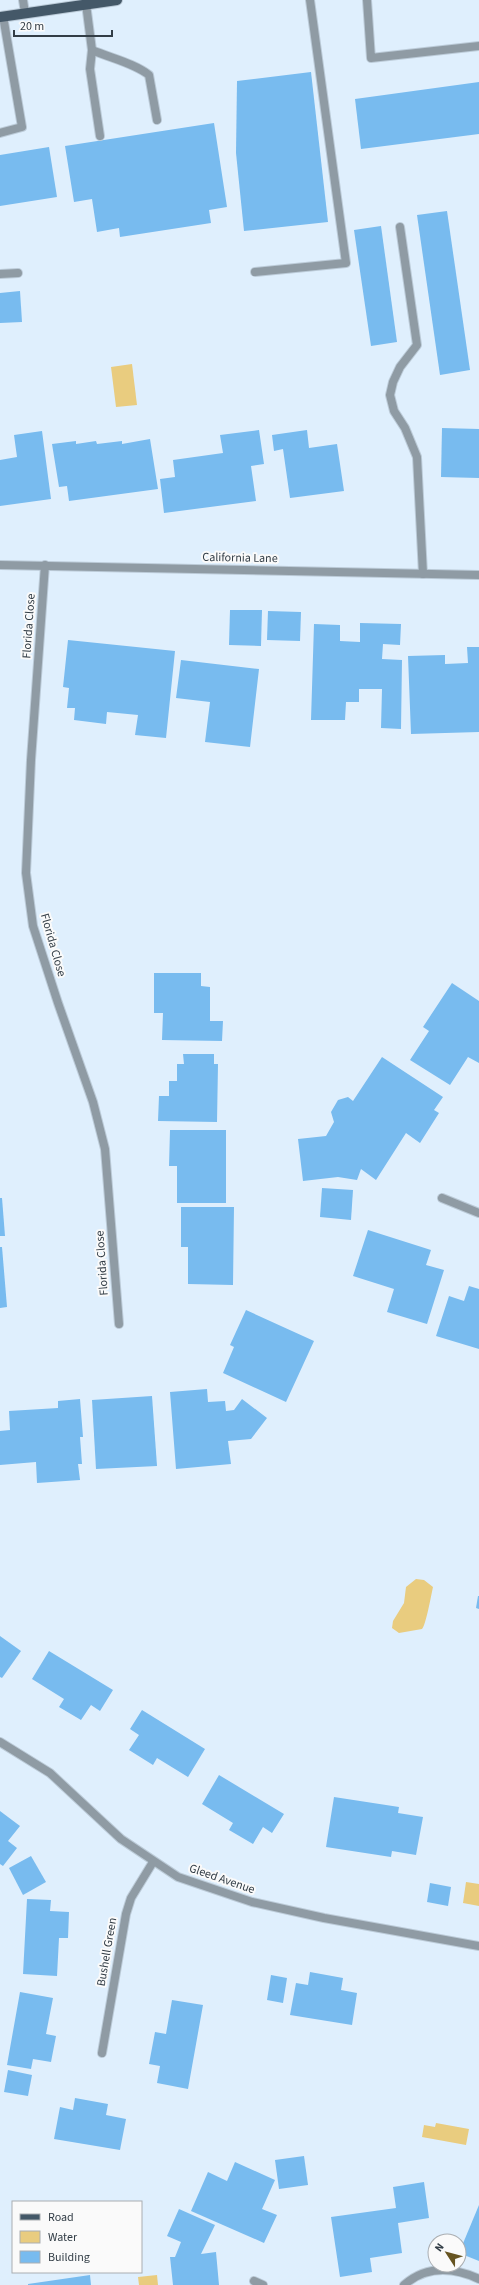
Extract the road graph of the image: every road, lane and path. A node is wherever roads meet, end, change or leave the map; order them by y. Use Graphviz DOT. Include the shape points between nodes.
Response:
graph roads {
  1 [pos="23,0"];
  2 [pos="117,0"];
  3 [pos="310,0"];
  4 [pos="367,0"];
  5 [pos="86,4"];
  6 [pos="25,13"];
  7 [pos="2,17"];
  8 [pos="479,46"];
  9 [pos="92,50"];
  10 [pos="157,120"];
  11 [pos="0,133"];
  12 [pos="100,136"];
  13 [pos="400,228"];
  14 [pos="255,272"];
  15 [pos="18,273"];
  16 [pos="0,274"];
  17 [pos="0,565"];
  18 [pos="46,565"];
  19 [pos="423,574"];
  20 [pos="479,575"];
  21 [pos="442,1198"];
  22 [pos="479,1213"];
  23 [pos="119,1324"];
  24 [pos="0,1742"];
  25 [pos="153,1862"];
  26 [pos="479,1946"];
  27 [pos="102,2053"];
  28 [pos="479,2280"];
  29 [pos="254,2281"];
  30 [pos="263,2285"];
  31 [pos="404,2285"];
  1 -- 6 [label="street"];
  2 -- 5 [label="main road"];
  3 -- 14 [label="street" via="346,263"];
  4 -- 8 [label="street" via="371,58"];
  5 -- 6 [label="main road"];
  5 -- 9 [label="street"];
  6 -- 7 [label="main road"];
  7 -- 11 [label="street" via="22,127"];
  9 -- 10 [label="street" via="116,61 139,67 149,75"];
  9 -- 12 [label="street" via="90,69"];
  13 -- 19 [label="street" via="417,345 400,367 390,395 394,411 405,428 417,457"];
  15 -- 16 [label="street"];
  17 -- 18 [label="street, California Lane"];
  18 -- 19 [label="street, California Lane"];
  18 -- 23 [label="street, Florida Close" via="31,760 26,873 33,926 93,1102 105,1149"];
  19 -- 20 [label="street, California Lane"];
  21 -- 22 [label="street"];
  24 -- 25 [label="street, Gleed Avenue" via="50,1773 121,1839"];
  25 -- 26 [label="street, Gleed Avenue" via="178,1877 252,1902 324,1918"];
  25 -- 27 [label="street, Bushell Green" via="131,1898 126,1914"];
  28 -- 31 [label="street" via="463,2272 442,2269 426,2271"];
  29 -- 30 [label="street"];
}
